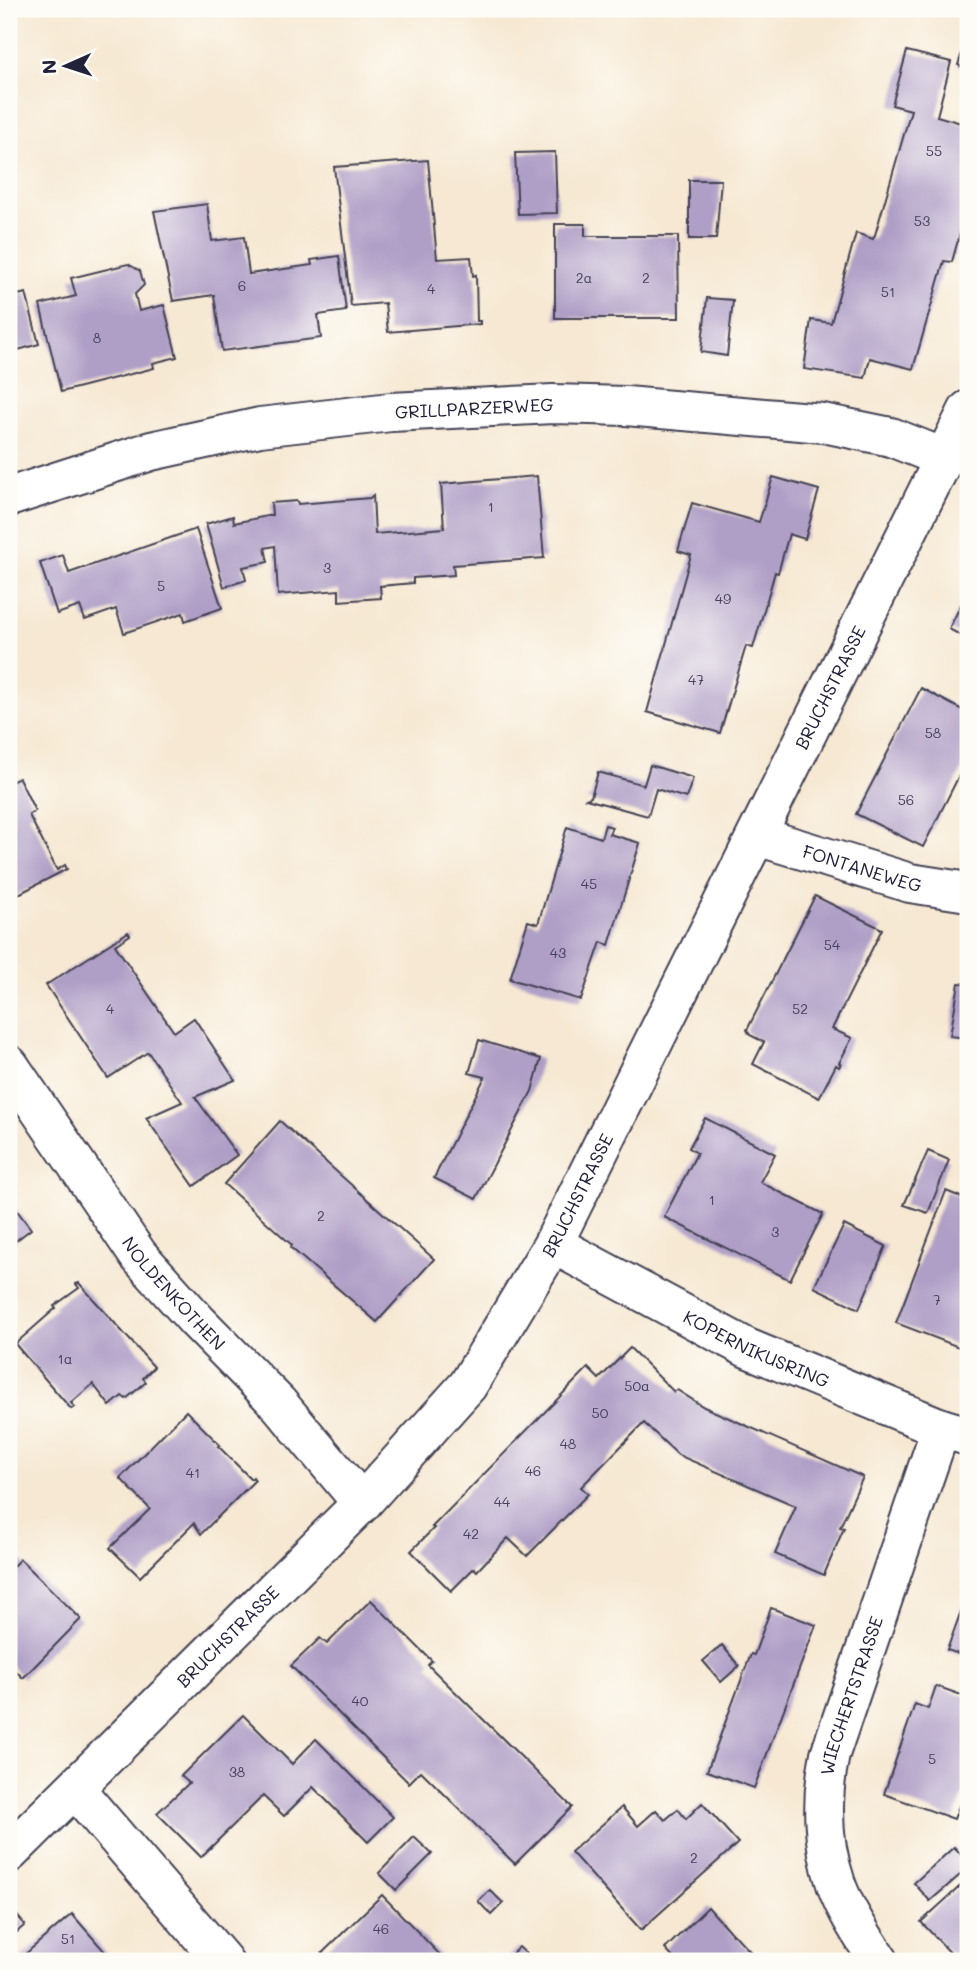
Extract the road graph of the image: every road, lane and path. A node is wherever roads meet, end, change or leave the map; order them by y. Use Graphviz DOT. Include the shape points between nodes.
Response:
graph roads {
  1 [pos="968,410"];
  2 [pos="943,458"];
  3 [pos="9,497"];
  4 [pos="757,836"];
  5 [pos="968,892"];
  6 [pos="9,1065"];
  7 [pos="552,1244"];
  8 [pos="955,1432"];
  9 [pos="362,1503"];
  10 [pos="75,1789"];
  11 [pos="9,1853"];
  12 [pos="223,1961"];
  13 [pos="878,1961"];
  1 -- 2 [label="street, BRUCHSTRASSE"];
  2 -- 3 [label="street, GRILLPARZERWEG" via="891,437 823,423 553,404 391,412 260,427 151,451"];
  2 -- 4 [label="street, BRUCHSTRASSE"];
  4 -- 5 [label="street, FONTANEWEG" via="910,883"];
  4 -- 7 [label="street, BRUCHSTRASSE"];
  6 -- 9 [label="street, NOLDENKOTHEN" via="138,1255 278,1403"];
  7 -- 8 [label="street, KOPERNIKUSRING" via="747,1348"];
  7 -- 9 [label="street, BRUCHSTRASSE" via="468,1385"];
  8 -- 13 [label="street, WIECHERTSTRASSE" via="830,1754 825,1778 827,1844 836,1884"];
  9 -- 10 [label="street, BRUCHSTRASSE"];
  10 -- 11 [label="street, BRUCHSTRASSE"];
  10 -- 12 [label="street"];
}
